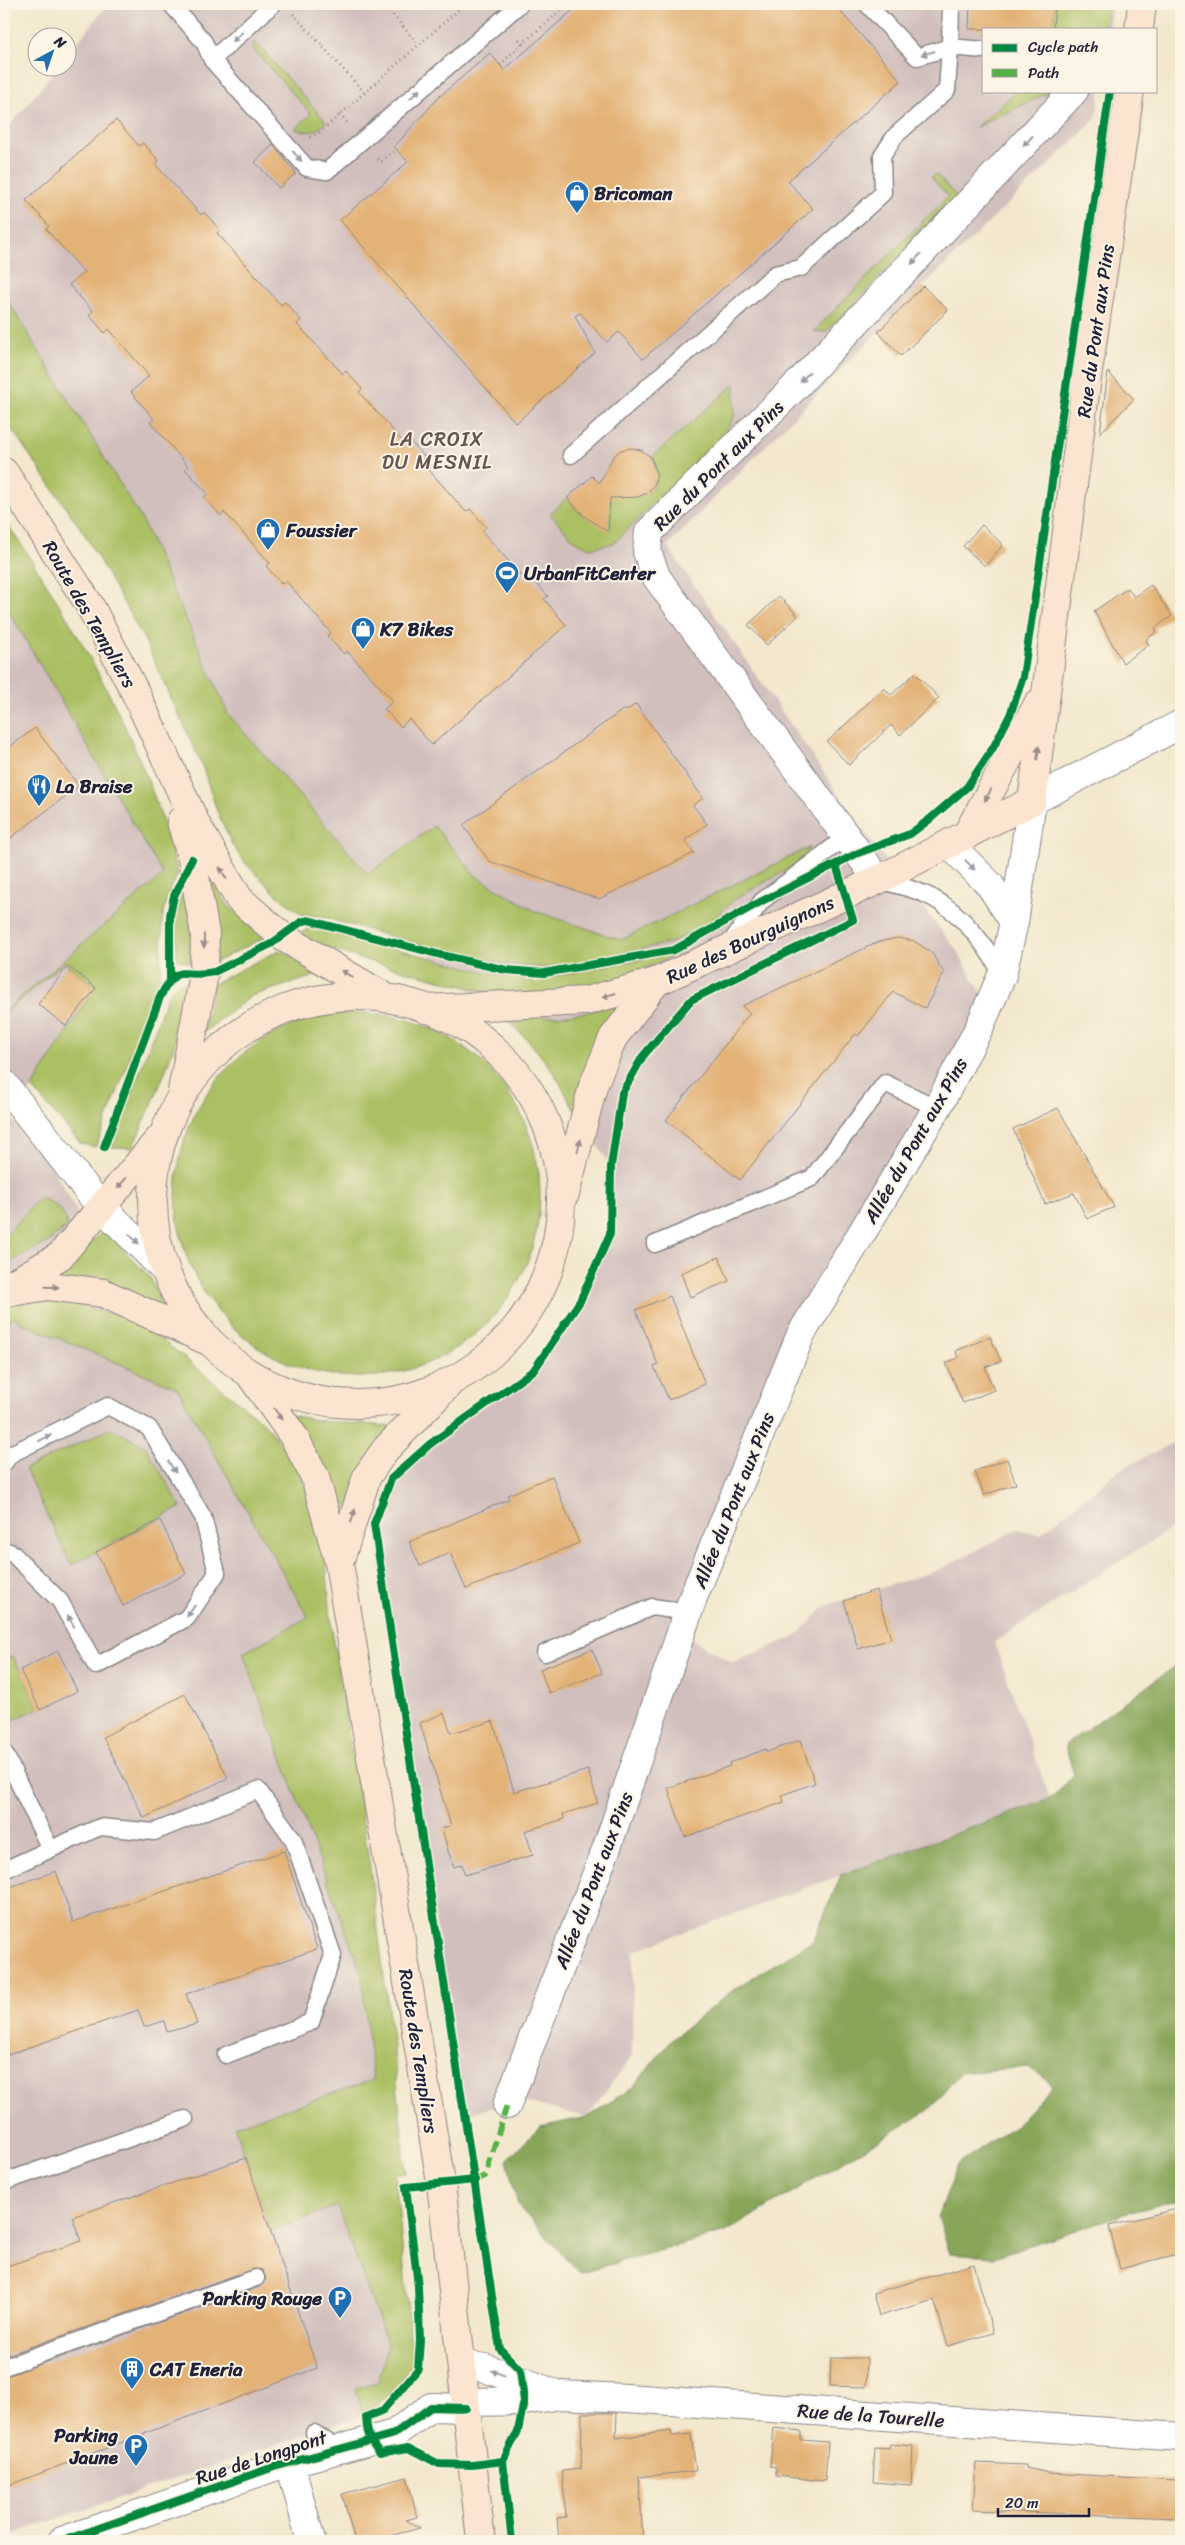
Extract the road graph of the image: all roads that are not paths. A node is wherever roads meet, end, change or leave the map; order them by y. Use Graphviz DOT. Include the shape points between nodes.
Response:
graph roads {
  1 [pos="171,4"];
  2 [pos="273,4"];
  3 [pos="520,4"];
  4 [pos="867,4"];
  5 [pos="951,4"];
  6 [pos="950,47"];
  7 [pos="982,50"];
  8 [pos="212,60"];
  9 [pos="1073,92"];
  10 [pos="1130,92"];
  11 [pos="571,455"];
  12 [pos="4,472"];
  13 [pos="1045,690"];
  14 [pos="1181,724"];
  15 [pos="165,761"];
  16 [pos="1032,802"];
  17 [pos="846,837"];
  18 [pos="958,841"];
  19 [pos="878,880"];
  20 [pos="1014,922"];
  21 [pos="724,950"];
  22 [pos="1002,975"];
  23 [pos="656,982"];
  24 [pos="389,999"];
  25 [pos="426,1009"];
  26 [pos="4,1084"];
  27 [pos="182,1095"];
  28 [pos="937,1108"];
  29 [pos="164,1133"];
  30 [pos="102,1207"];
  31 [pos="561,1210"];
  32 [pos="655,1244"];
  33 [pos="165,1270"];
  34 [pos="4,1291"];
  35 [pos="210,1342"];
  36 [pos="250,1374"];
  37 [pos="449,1383"];
  38 [pos="4,1463"];
  39 [pos="4,1550"];
  40 [pos="339,1563"];
  41 [pos="688,1612"];
  42 [pos="545,1653"];
  43 [pos="4,1752"];
  44 [pos="50,1849"];
  45 [pos="4,1870"];
  46 [pos="226,2055"];
  47 [pos="506,2104"];
  48 [pos="185,2119"];
  49 [pos="4,2182"];
  50 [pos="256,2278"];
  51 [pos="462,2366"];
  52 [pos="4,2367"];
  53 [pos="560,2395"];
  54 [pos="465,2405"];
  55 [pos="314,2433"];
  56 [pos="1181,2437"];
  57 [pos="338,2449"];
  58 [pos="290,2463"];
  59 [pos="62,2541"];
  60 [pos="311,2541"];
  61 [pos="482,2541"];
  1 -- 8 [label="lane" via="204,42"];
  2 -- 8 [label="lane, one-way"];
  8 -- 3 [label="lane, one-way" via="307,168 327,171"];
  6 -- 4 [label="lane, one-way" via="916,56"];
  5 -- 6 [label="lane"];
  6 -- 7 [label="lane"];
  6 -- 11 [label="lane" via="947,90 895,136 882,156 883,193 801,268 774,274"];
  9 -- 17 [label="street, Rue du Pont aux Pins, one-way" via="797,385 650,532 647,552 658,578"];
  10 -- 13 [label="main road, Rue du Pont aux Pins"];
  12 -- 15 [label="main road, Route des Templiers" via="88,604 135,692"];
  16 -- 13 [label="main road, Rue du Pont aux Pins, one-way"];
  13 -- 18 [label="main road, Rue du Pont aux Pins, one-way"];
  14 -- 16 [label="street"];
  24 -- 15 [label="main road, Route des Templiers, one-way" via="283,936 239,899 212,855"];
  15 -- 27 [label="main road, Route des Templiers, one-way" via="192,859 205,934 204,974"];
  16 -- 18 [label="main road, Rue des Bourguignons"];
  16 -- 20 [label="street, Allée du Pont aux Pins"];
  17 -- 19 [label="street, Rue du Pont aux Pins"];
  17 -- 21 [label="lane" via="762,901"];
  18 -- 19 [label="main road, Rue des Bourguignons"];
  18 -- 20 [label="street, one-way"];
  19 -- 21 [label="main road, Rue des Bourguignons"];
  19 -- 22 [label="lane" via="923,893 951,909 985,944"];
  20 -- 22 [label="street, Allée du Pont aux Pins"];
  21 -- 23 [label="main road, Rue des Bourguignons"];
  22 -- 28 [label="street, Allée du Pont aux Pins" via="979,1028"];
  23 -- 25 [label="main road, Rue des Bourguignons, one-way" via="586,1002"];
  31 -- 23 [label="main road, one-way" via="593,1086 613,1038"];
  24 -- 25 [label="main road"];
  24 -- 27 [label="main road" via="349,996 308,1002 271,1015 236,1035 206,1062"];
  25 -- 31 [label="main road" via="465,1028 499,1054 527,1088 549,1134 558,1168"];
  26 -- 30 [label="street"];
  27 -- 29 [label="main road"];
  28 -- 32 [label="lane" via="885,1082 812,1178"];
  28 -- 41 [label="street, Allée du Pont aux Pins" via="801,1334"];
  29 -- 30 [label="main road, one-way"];
  29 -- 33 [label="main road" via="156,1166 153,1201 156,1236"];
  30 -- 33 [label="street, one-way"];
  30 -- 34 [label="main road" via="60,1256"];
  31 -- 37 [label="main road" via="556,1246 545,1280 529,1312 507,1340 480,1364"];
  33 -- 35 [label="main road" via="184,1308"];
  34 -- 35 [label="main road, one-way" via="49,1286 103,1293"];
  35 -- 36 [label="main road"];
  36 -- 37 [label="main road" via="298,1396 349,1405 401,1400"];
  36 -- 40 [label="main road, Route des Templiers, one-way" via="294,1437 315,1477"];
  40 -- 37 [label="main road, Route des Templiers, one-way" via="367,1476 385,1450"];
  38 -- 39 [label="lane, one-way" via="11,1454 108,1406 149,1428 203,1517 217,1573 187,1618 96,1666 60,1601"];
  40 -- 51 [label="main road, Route des Templiers" via="441,2184"];
  41 -- 42 [label="lane" via="652,1607"];
  41 -- 47 [label="street, Allée du Pont aux Pins" via="607,1847"];
  43 -- 44 [label="lane"];
  44 -- 45 [label="lane"];
  44 -- 46 [label="lane" via="100,1827 154,1832 258,1790 294,1839 332,1955 311,2022"];
  48 -- 49 [label="lane"];
  50 -- 52 [label="lane"];
  53 -- 51 [label="street, Rue de la Tourelle, one-way" via="485,2368"];
  51 -- 54 [label="main road, Route des Templiers"];
  53 -- 54 [label="street, Rue de la Tourelle"];
  53 -- 56 [label="street, Rue de la Tourelle"];
  54 -- 57 [label="street, Rue de Longpont" via="431,2407 394,2434"];
  54 -- 61 [label="main road, Route des Templiers"];
  55 -- 57 [label="lane"];
  57 -- 58 [label="street, Rue de Longpont"];
  58 -- 59 [label="street, Rue de Longpont"];
  58 -- 60 [label="street"];
}
